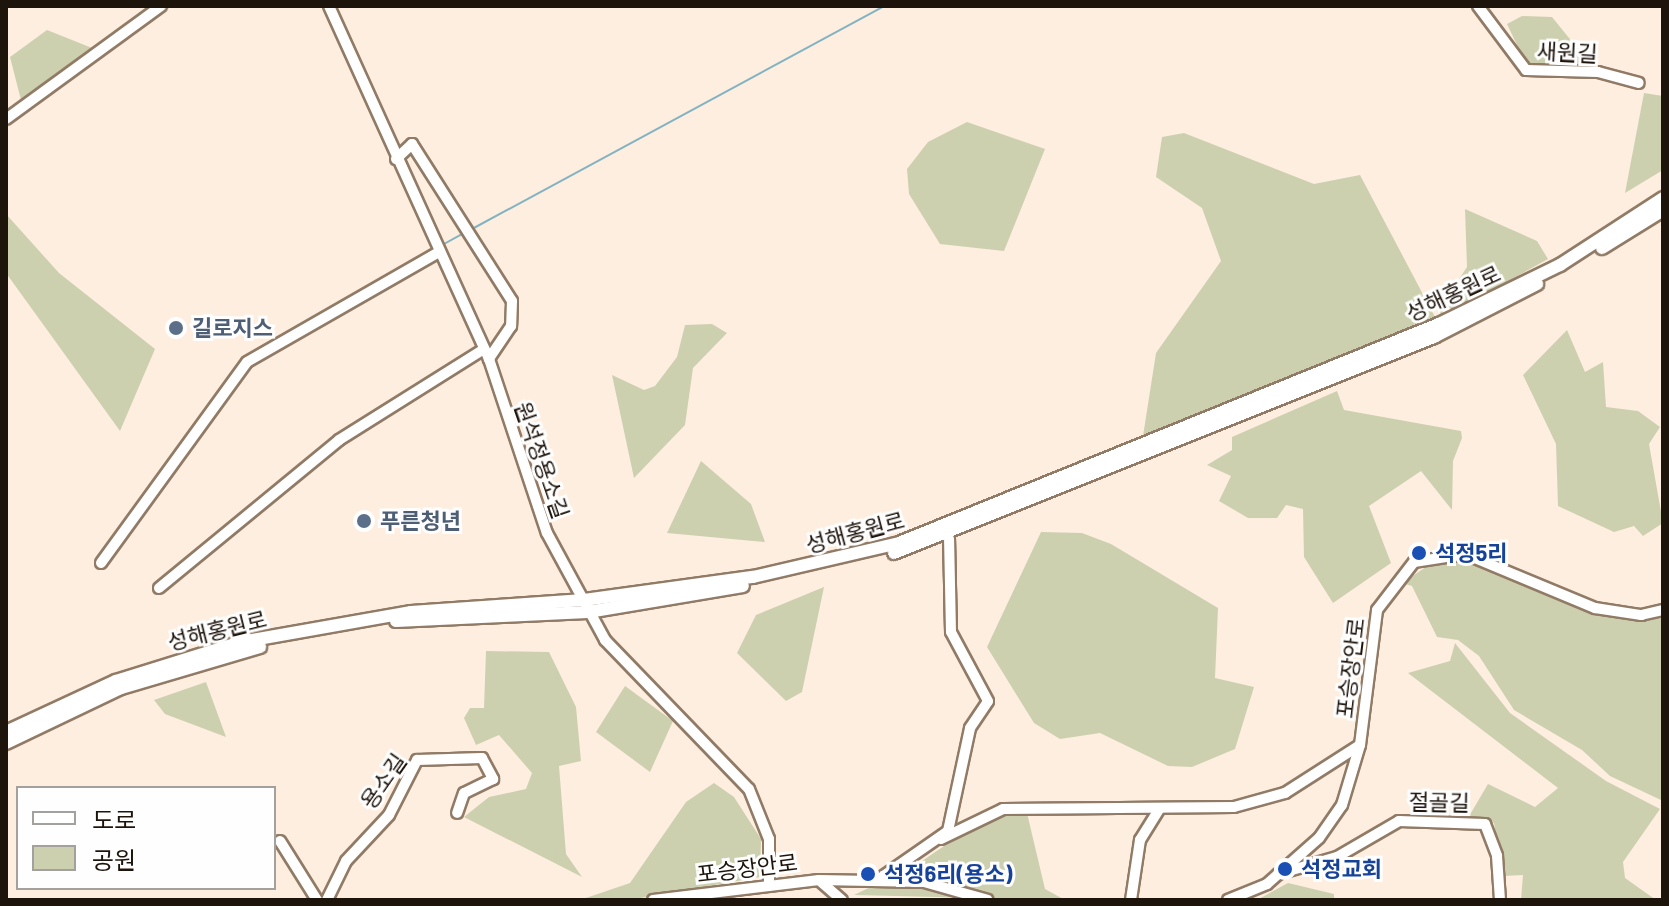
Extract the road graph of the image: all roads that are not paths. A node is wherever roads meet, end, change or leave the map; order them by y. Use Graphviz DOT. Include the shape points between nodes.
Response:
graph roads {
  1 [pos="161,6"];
  2 [pos="329,6"];
  3 [pos="1478,6"];
  4 [pos="1639,83"];
  5 [pos="6,119"];
  6 [pos="396,159"];
  7 [pos="1663,198"];
  8 [pos="1663,210"];
  9 [pos="439,252"];
  10 [pos="487,354"];
  11 [pos="949,539"];
  12 [pos="101,563"];
  13 [pos="159,588"];
  14 [pos="586,606"];
  15 [pos="1663,610"];
  16 [pos="6,732"];
  17 [pos="6,743"];
  18 [pos="1360,745"];
  19 [pos="1159,809"];
  20 [pos="457,813"];
  21 [pos="941,839"];
  22 [pos="280,841"];
  23 [pos="1278,874"];
  24 [pos="819,880"];
  25 [pos="876,881"];
  26 [pos="769,886"];
  27 [pos="317,900"];
  28 [pos="327,900"];
  29 [pos="653,900"];
  30 [pos="842,900"];
  31 [pos="988,900"];
  32 [pos="1131,900"];
  33 [pos="1228,900"];
  34 [pos="1500,900"];
  1 -- 5 [label="street"];
  2 -- 6 [label="street, 원석정용소길"];
  3 -- 4 [label="street, 새원길" via="1526,70 1598,72"];
  6 -- 9 [label="street, 원석정용소길"];
  6 -- 10 [label="street" via="412,144 463,235 512,301 511,326"];
  7 -- 14 [label="main road, 성해홍원로" via="1560,265 1439,324 938,528 828,562"];
  8 -- 14 [label="main road, 성해홍원로" via="1434,337 943,538 833,569"];
  9 -- 10 [label="street, 원석정용소길"];
  9 -- 12 [label="street" via="247,362"];
  10 -- 13 [label="street" via="339,440"];
  10 -- 14 [label="street, 원석정용소길" via="524,481"];
  11 -- 21 [label="street" via="951,632 988,701 970,728"];
  14 -- 16 [label="main road, 성해홍원로" via="411,612 241,642 116,681"];
  14 -- 17 [label="main road, 성해홍원로" via="391,622 249,649 121,688"];
  14 -- 26 [label="street, 원석정용소길" via="605,640 749,789 769,839"];
  15 -- 18 [label="street, 포승장안로" via="1595,608 1465,554 1414,562 1377,610"];
  18 -- 19 [label="street" via="1276,796 1234,807"];
  18 -- 23 [label="street, 포승장안로" via="1342,805 1319,838"];
  19 -- 21 [label="street" via="1003,809"];
  19 -- 32 [label="street" via="1140,840"];
  20 -- 28 [label="street, 용소길" via="464,793 493,779 482,758 417,760 389,815 346,861"];
  21 -- 25 [label="street"];
  22 -- 27 [label="street"];
  23 -- 33 [label="street, 포승장안로"];
  23 -- 34 [label="street, 절골길" via="1337,857 1399,821 1485,824 1497,856"];
  24 -- 25 [label="street, 포승장안로"];
  24 -- 26 [label="street, 포승장안로"];
  24 -- 30 [label="street"];
  25 -- 31 [label="street, 포승장안로" via="924,882"];
  26 -- 29 [label="street, 포승장안로"];
}
